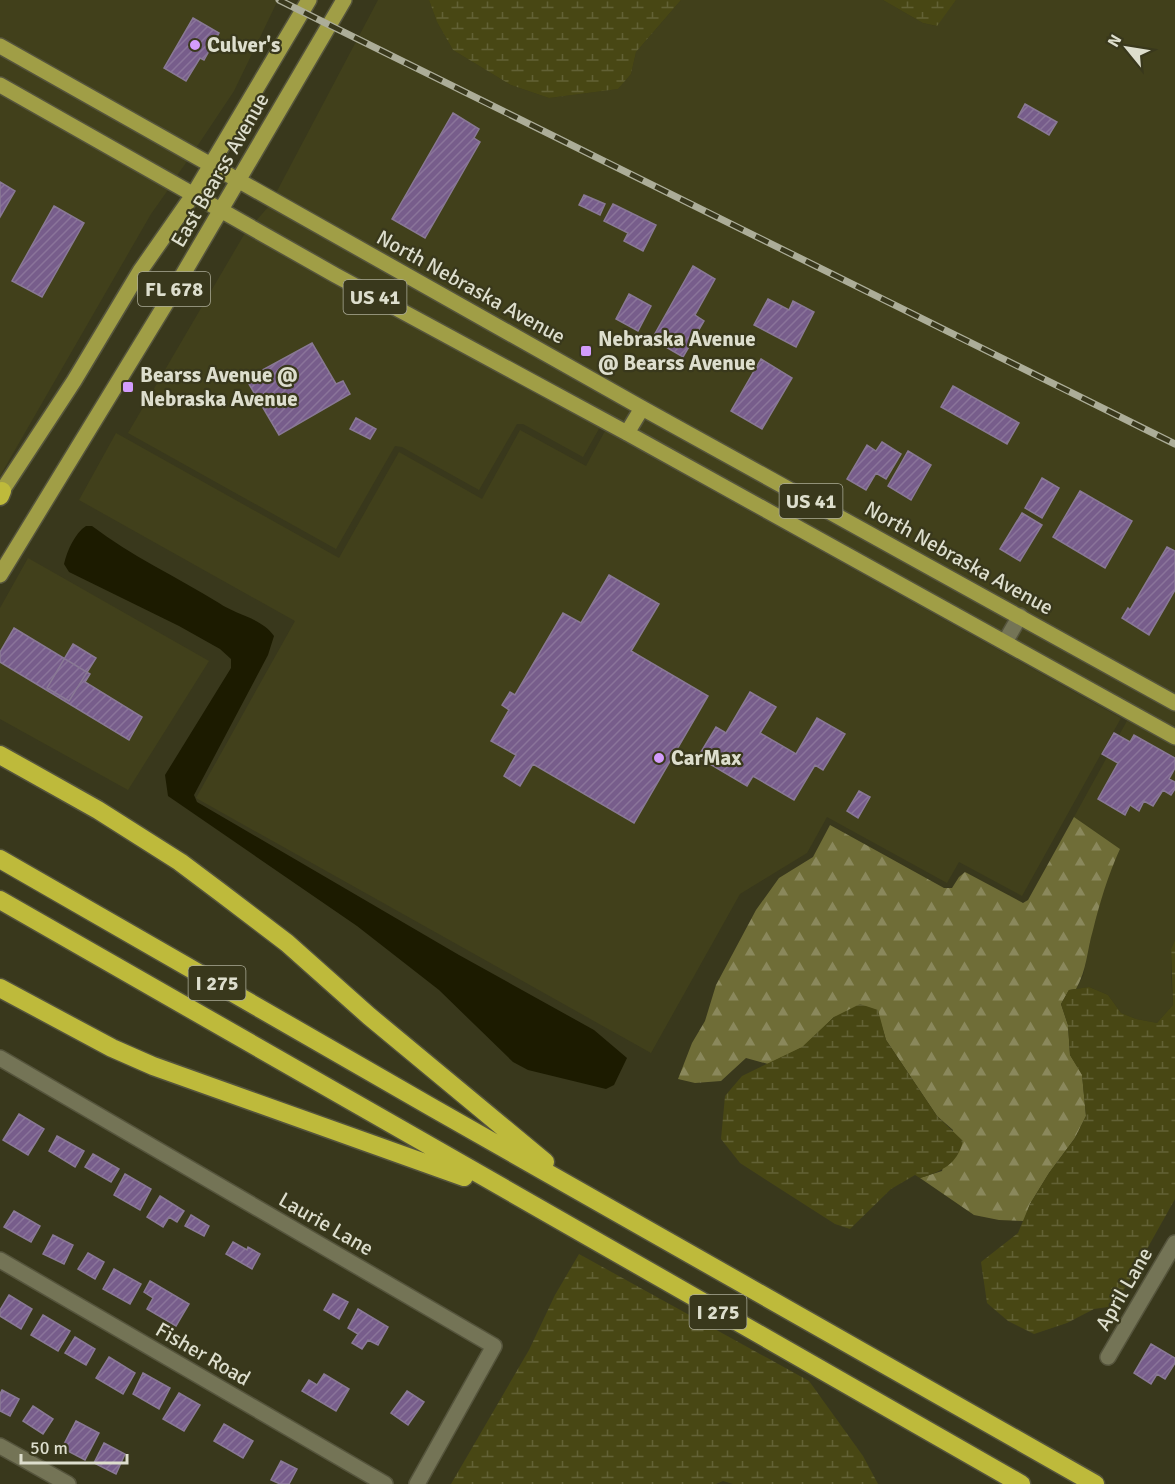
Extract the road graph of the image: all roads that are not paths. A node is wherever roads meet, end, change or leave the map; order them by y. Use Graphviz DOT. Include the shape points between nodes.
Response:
graph roads {
  1 [pos="309,0"];
  2 [pos="344,0"];
  3 [pos="0,46"];
  4 [pos="0,85"];
  5 [pos="211,165"];
  6 [pos="238,180"];
  7 [pos="193,195"];
  8 [pos="221,212"];
  9 [pos="642,408"];
  10 [pos="627,434"];
  11 [pos="1,494"];
  12 [pos="0,575"];
  13 [pos="1020,616"];
  14 [pos="1005,642"];
  15 [pos="1175,703"];
  16 [pos="1175,737"];
  17 [pos="0,755"];
  18 [pos="0,859"];
  19 [pos="0,900"];
  20 [pos="0,988"];
  21 [pos="0,1058"];
  22 [pos="583,1192"];
  23 [pos="514,1196"];
  24 [pos="1175,1243"];
  25 [pos="0,1260"];
  26 [pos="1108,1357"];
  27 [pos="0,1446"];
  28 [pos="68,1484"];
  29 [pos="385,1484"];
  30 [pos="417,1484"];
  31 [pos="1021,1484"];
  32 [pos="1095,1484"];
  1 -- 5 [label="main road, East Bearss Avenue"];
  2 -- 6 [label="main road, East Bearss Avenue"];
  3 -- 5 [label="main road, North Nebraska Avenue / US 41"];
  4 -- 7 [label="main road, US 41"];
  5 -- 6 [label="main road, North Nebraska Avenue / US 41"];
  5 -- 7 [label="main road, East Bearss Avenue / FL 678"];
  6 -- 8 [label="main road, East Bearss Avenue / FL 678"];
  6 -- 9 [label="main road, North Nebraska Avenue / US 41"];
  7 -- 8 [label="main road, US 41"];
  7 -- 11 [label="main road, East Bearss Avenue / FL 678"];
  8 -- 10 [label="main road, US 41"];
  8 -- 12 [label="main road, East Bearss Avenue / FL 678"];
  9 -- 10 [label="main road"];
  9 -- 13 [label="main road, North Nebraska Avenue / US 41"];
  10 -- 14 [label="main road, US 41"];
  13 -- 14 [label="street"];
  13 -- 15 [label="main road, North Nebraska Avenue / US 41"];
  14 -- 16 [label="main road, US 41"];
  17 -- 22 [label="highway" via="180,862 287,943 369,1016"];
  18 -- 22 [label="highway, I 275"];
  19 -- 23 [label="highway, I 275"];
  20 -- 23 [label="highway" via="142,1061"];
  21 -- 30 [label="street, Laurie Lane" via="494,1346"];
  22 -- 32 [label="highway, I 275"];
  23 -- 31 [label="highway, I 275"];
  24 -- 26 [label="street, April Lane"];
  25 -- 29 [label="street, Fisher Road"];
  27 -- 28 [label="street"];
}
